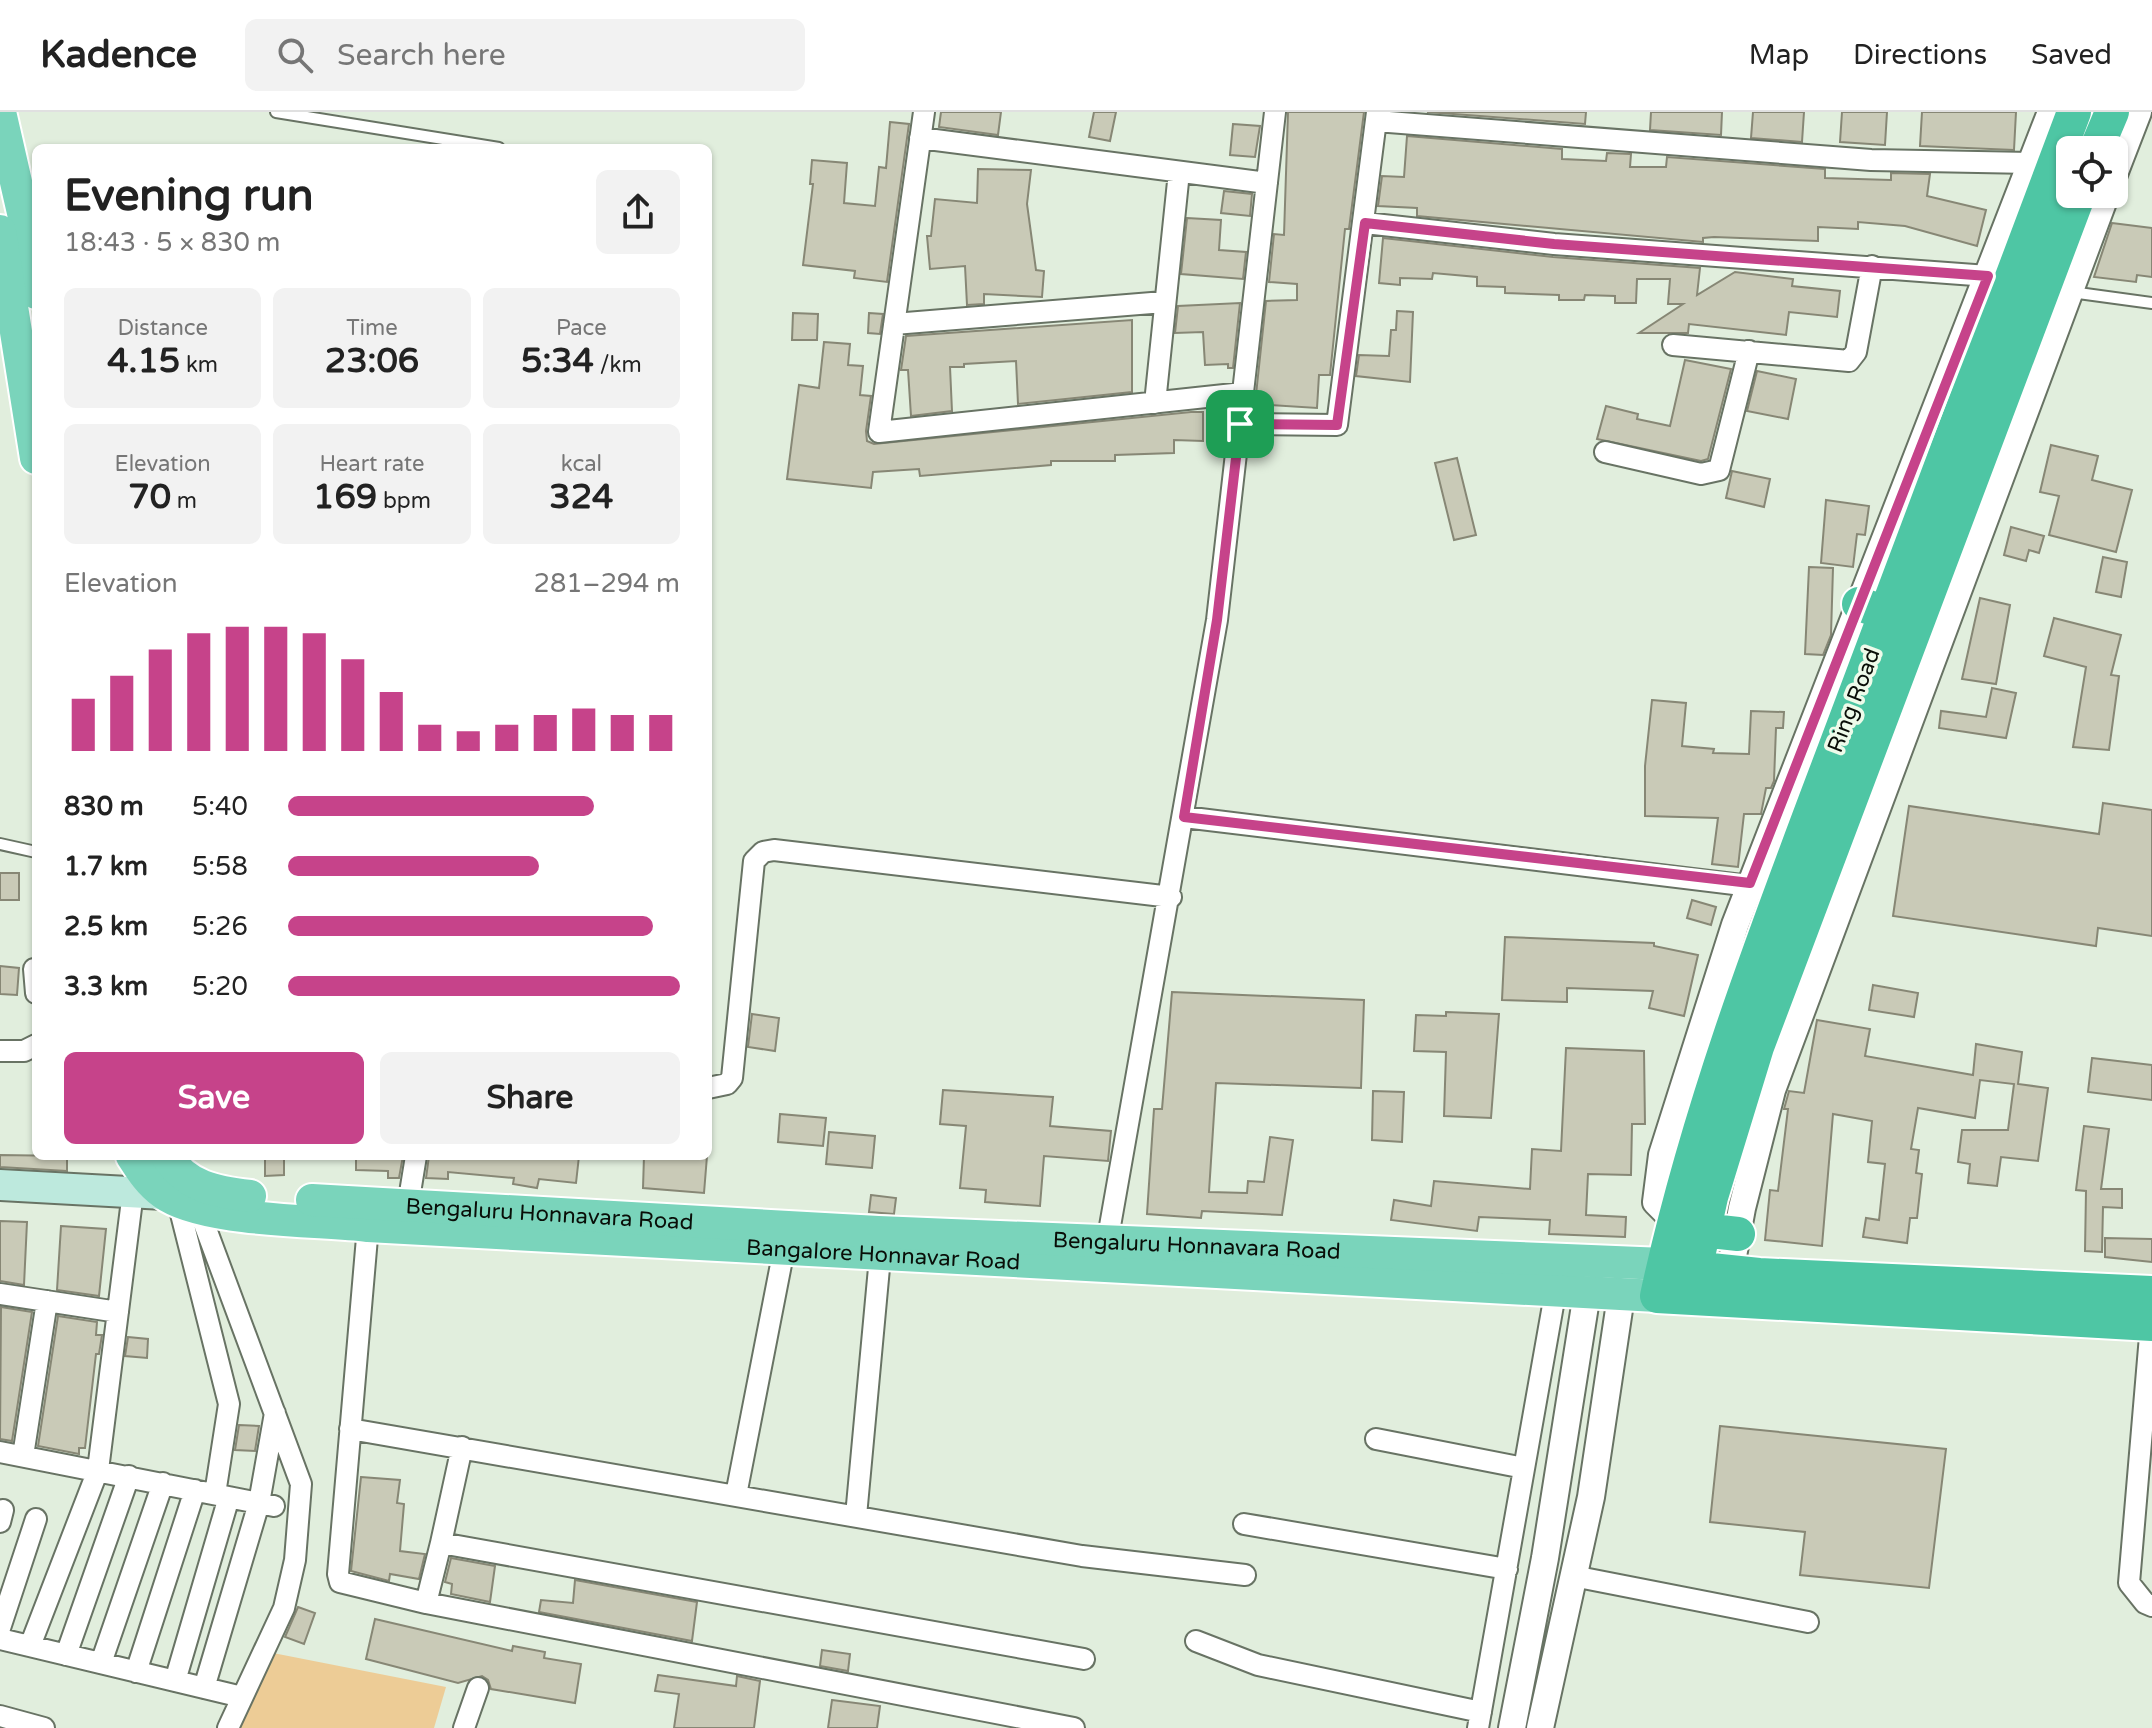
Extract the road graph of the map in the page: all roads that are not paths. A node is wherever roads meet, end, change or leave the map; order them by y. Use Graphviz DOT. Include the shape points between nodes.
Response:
graph roads {
  1 [pos="0,112"];
  2 [pos="276,112"];
  3 [pos="924,112"];
  4 [pos="1275,112"];
  5 [pos="2051,112"];
  6 [pos="2074,112"];
  7 [pos="2112,112"];
  8 [pos="2138,112"];
  9 [pos="1376,117"];
  10 [pos="2102,136"];
  11 [pos="920,138"];
  12 [pos="2128,138"];
  13 [pos="474,144"];
  14 [pos="2031,163"];
  15 [pos="1179,172"];
  16 [pos="1267,183"];
  17 [pos="28,204"];
  18 [pos="2076,208"];
  19 [pos="2099,208"];
  20 [pos="1365,223"];
  21 [pos="0,231"];
  22 [pos="2010,247"];
  23 [pos="32,248"];
  24 [pos="1872,266"];
  25 [pos="1988,276"];
  26 [pos="2056,291"];
  27 [pos="1164,302"];
  28 [pos="2152,303"];
  29 [pos="894,324"];
  30 [pos="1673,345"];
  31 [pos="1749,351"];
  32 [pos="1243,393"];
  33 [pos="1155,403"];
  34 [pos="1240,424"];
  35 [pos="32,433"];
  36 [pos="1605,452"];
  37 [pos="1900,618"];
  38 [pos="1184,817"];
  39 [pos="0,844"];
  40 [pos="32,851"];
  41 [pos="1750,883"];
  42 [pos="1783,890"];
  43 [pos="1171,897"];
  44 [pos="1790,998"];
  45 [pos="32,1047"];
  46 [pos="0,1051"];
  47 [pos="712,1087"];
  48 [pos="135,1160"];
  49 [pos="169,1160"];
  50 [pos="415,1160"];
  51 [pos="0,1185"];
  52 [pos="173,1196"];
  53 [pos="408,1205"];
  54 [pos="1688,1225"];
  55 [pos="368,1226"];
  56 [pos="1738,1234"];
  57 [pos="1107,1243"];
  58 [pos="784,1249"];
  59 [pos="880,1257"];
  60 [pos="1730,1272"];
  61 [pos="1624,1280"];
  62 [pos="1676,1282"];
  63 [pos="1577,1284"];
  64 [pos="0,1294"];
  65 [pos="47,1301"];
  66 [pos="118,1312"];
  67 [pos="2152,1314"];
  68 [pos="275,1412"];
  69 [pos="350,1429"];
  70 [pos="1376,1439"];
  71 [pos="462,1447"];
  72 [pos="0,1452"];
  73 [pos="23,1456"];
  74 [pos="1524,1468"];
  75 [pos="98,1470"];
  76 [pos="129,1476"];
  77 [pos="163,1483"];
  78 [pos="213,1493"];
  79 [pos="736,1495"];
  80 [pos="266,1504"];
  81 [pos="856,1516"];
  82 [pos="36,1519"];
  83 [pos="1244,1524"];
  84 [pos="441,1543"];
  85 [pos="1507,1569"];
  86 [pos="1245,1575"];
  87 [pos="1573,1576"];
  88 [pos="426,1603"];
  89 [pos="2152,1606"];
  90 [pos="1808,1622"];
  91 [pos="0,1628"];
  92 [pos="0,1639"];
  93 [pos="1196,1641"];
  94 [pos="30,1646"];
  95 [pos="66,1655"];
  96 [pos="1084,1659"];
  97 [pos="101,1663"];
  98 [pos="136,1672"];
  99 [pos="175,1681"];
  100 [pos="204,1688"];
  101 [pos="478,1688"];
  102 [pos="242,1697"];
  103 [pos="0,1716"];
  104 [pos="988,1720"];
  105 [pos="1479,1720"];
  106 [pos="44,1728"];
  107 [pos="228,1728"];
  108 [pos="464,1728"];
  109 [pos="1074,1728"];
  110 [pos="1512,1728"];
  111 [pos="1540,1728"];
  1 -- 17 [label="main road"];
  2 -- 13 [label="lane"];
  3 -- 11 [label="street"];
  4 -- 16 [label="street"];
  5 -- 14 [label="street"];
  6 -- 22 [label="highway, Ring Road"];
  7 -- 10 [label="highway"];
  8 -- 12 [label="street"];
  9 -- 14 [label="street" via="1871,160"];
  9 -- 20 [label="street"];
  11 -- 15 [label="street"];
  11 -- 29 [label="street"];
  14 -- 22 [label="street"];
  15 -- 16 [label="street"];
  15 -- 27 [label="street"];
  16 -- 32 [label="street"];
  17 -- 23 [label="main road"];
  18 -- 26 [label="highway, Ring Road"];
  19 -- 26 [label="street"];
  20 -- 24 [label="street" via="1554,244"];
  20 -- 34 [label="street" via="1337,425"];
  21 -- 35 [label="main road"];
  22 -- 25 [label="street"];
  22 -- 37 [label="highway, Ring Road"];
  24 -- 25 [label="street"];
  24 -- 31 [label="street" via="1856,352 1849,361"];
  25 -- 37 [label="street"];
  26 -- 28 [label="lane"];
  26 -- 37 [label="highway, Ring Road"];
  27 -- 29 [label="street"];
  27 -- 33 [label="street"];
  29 -- 33 [label="street" via="879,432"];
  30 -- 31 [label="street"];
  31 -- 36 [label="street" via="1719,470 1701,474"];
  32 -- 33 [label="street"];
  32 -- 34 [label="street"];
  34 -- 38 [label="street" via="1217,620"];
  37 -- 41 [label="street"];
  37 -- 42 [label="highway, Ring Road"];
  37 -- 44 [label="highway, Ring Road" via="1850,836"];
  38 -- 41 [label="street"];
  38 -- 43 [label="street"];
  39 -- 40 [label="lane"];
  41 -- 42 [label="street"];
  41 -- 54 [label="street" via="1662,1155 1656,1202"];
  42 -- 54 [label="highway, Ring Road" via="1730,1038"];
  43 -- 47 [label="street" via="763,852 754,861 732,1078"];
  43 -- 57 [label="street"];
  44 -- 54 [label="highway, Ring Road"];
  44 -- 56 [label="street"];
  45 -- 46 [label="street"];
  48 -- 52 [label="main road" via="147,1179"];
  49 -- 52 [label="main road" via="175,1170"];
  50 -- 53 [label="street"];
  51 -- 52 [label="main road"];
  52 -- 53 [label="main road, Bengaluru Honnavara Road" via="218,1192"];
  52 -- 55 [label="main road, Bangalore Honnavar Road"];
  52 -- 66 [label="street"];
  52 -- 68 [label="street"];
  52 -- 78 [label="street" via="229,1404"];
  53 -- 57 [label="main road, Bengaluru Honnavara Road"];
  54 -- 56 [label="highway"];
  54 -- 62 [label="highway, Ring Road"];
  55 -- 58 [label="main road, Bangalore Honnavar Road"];
  55 -- 69 [label="street"];
  56 -- 60 [label="street"];
  57 -- 63 [label="main road, Bengaluru Honnavara Road"];
  58 -- 59 [label="main road, Bangalore Honnavar Road"];
  58 -- 79 [label="street"];
  59 -- 63 [label="main road, Bangalore Honnavar Road"];
  59 -- 81 [label="street"];
  60 -- 62 [label="highway"];
  60 -- 67 [label="highway"];
  61 -- 62 [label="main road, Bangalore Honnavar Road"];
  61 -- 63 [label="main road, Bangalore Honnavar Road"];
  61 -- 87 [label="street" via="1591,1497"];
  62 -- 67 [label="highway"];
  63 -- 74 [label="street"];
  63 -- 110 [label="street" via="1545,1558"];
  64 -- 65 [label="street"];
  65 -- 66 [label="street"];
  65 -- 73 [label="street"];
  66 -- 75 [label="street"];
  67 -- 89 [label="street" via="2129,1583"];
  68 -- 80 [label="street"];
  68 -- 102 [label="street" via="301,1484 295,1560 284,1608"];
  69 -- 71 [label="street"];
  69 -- 88 [label="street" via="340,1582"];
  70 -- 74 [label="street"];
  71 -- 79 [label="street"];
  71 -- 84 [label="street"];
  72 -- 73 [label="street"];
  73 -- 75 [label="street"];
  74 -- 85 [label="street"];
  75 -- 76 [label="street"];
  75 -- 94 [label="street"];
  76 -- 77 [label="street"];
  76 -- 95 [label="street"];
  77 -- 78 [label="street"];
  77 -- 97 [label="street"];
  78 -- 80 [label="street"];
  78 -- 98 [label="street"];
  78 -- 99 [label="street"];
  79 -- 81 [label="street"];
  80 -- 100 [label="street"];
  81 -- 86 [label="street" via="1082,1556"];
  82 -- 91 [label="street"];
  83 -- 85 [label="street"];
  84 -- 88 [label="street"];
  84 -- 96 [label="street"];
  85 -- 105 [label="street"];
  87 -- 90 [label="street"];
  87 -- 111 [label="street"];
  88 -- 104 [label="street"];
  92 -- 94 [label="street"];
  93 -- 105 [label="street" via="1258,1665"];
  94 -- 95 [label="street"];
  95 -- 97 [label="street"];
  97 -- 98 [label="street"];
  98 -- 99 [label="street"];
  99 -- 100 [label="street"];
  100 -- 102 [label="street"];
  101 -- 108 [label="street"];
  102 -- 107 [label="street"];
  103 -- 106 [label="street"];
  104 -- 109 [label="street"];
}
